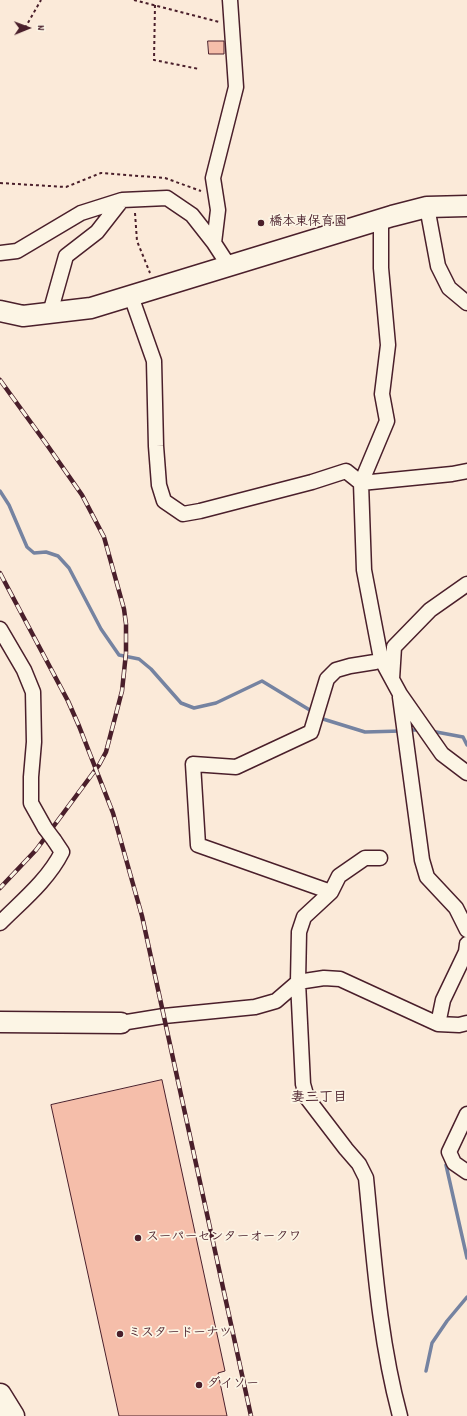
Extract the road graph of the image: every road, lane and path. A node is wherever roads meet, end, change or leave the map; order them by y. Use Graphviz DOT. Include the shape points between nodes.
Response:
graph roads {
  1 [pos="41,0"];
  2 [pos="134,0"];
  3 [pos="230,0"];
  4 [pos="155,5"];
  5 [pos="232,25"];
  6 [pos="25,28"];
  7 [pos="199,69"];
  8 [pos="0,183"];
  9 [pos="216,196"];
  10 [pos="128,200"];
  11 [pos="467,206"];
  12 [pos="427,207"];
  13 [pos="381,220"];
  14 [pos="214,243"];
  15 [pos="0,253"];
  16 [pos="229,266"];
  17 [pos="136,294"];
  18 [pos="467,303"];
  19 [pos="0,311"];
  20 [pos="50,313"];
  21 [pos="467,471"];
  22 [pos="361,482"];
  23 [pos="467,584"];
  24 [pos="0,629"];
  25 [pos="381,659"];
  26 [pos="392,681"];
  27 [pos="400,694"];
  28 [pos="467,773"];
  29 [pos="380,858"];
  30 [pos="331,892"];
  31 [pos="0,923"];
  32 [pos="467,930"];
  33 [pos="467,944"];
  34 [pos="298,982"];
  35 [pos="0,1022"];
  36 [pos="121,1023"];
  37 [pos="467,1023"];
  38 [pos="438,1024"];
  39 [pos="467,1114"];
  40 [pos="467,1172"];
  41 [pos="0,1395"];
  42 [pos="13,1416"];
  43 [pos="400,1416"];
  1 -- 6 [label="path"];
  2 -- 4 [label="path"];
  3 -- 5 [label="street"];
  4 -- 5 [label="path"];
  4 -- 7 [label="path" via="154,60"];
  5 -- 9 [label="street" via="236,87 213,178"];
  8 -- 9 [label="path" via="66,187 101,173 165,178"];
  9 -- 14 [label="street" via="218,210"];
  10 -- 14 [label="street" via="166,198 192,215"];
  10 -- 15 [label="street" via="81,213 17,251"];
  10 -- 17 [label="path" via="137,241 151,272"];
  10 -- 20 [label="street" via="97,232 66,256"];
  11 -- 12 [label="street"];
  12 -- 13 [label="street"];
  12 -- 18 [label="street" via="438,266 449,288"];
  13 -- 16 [label="street"];
  13 -- 22 [label="street" via="381,268 388,345 382,394 387,421"];
  14 -- 16 [label="street"];
  16 -- 17 [label="street"];
  17 -- 20 [label="street" via="91,308"];
  17 -- 22 [label="street" via="154,361 156,446 159,485 164,501 183,514 346,471"];
  19 -- 20 [label="street" via="23,316"];
  21 -- 22 [label="street"];
  22 -- 25 [label="street" via="364,570"];
  23 -- 26 [label="street" via="430,610 394,646"];
  24 -- 31 [label="street, bridge" via="24,670 33,692 31,803 62,852 46,877"];
  25 -- 26 [label="street"];
  25 -- 30 [label="street" via="336,670 327,678 311,732 236,767 193,764 198,844"];
  26 -- 27 [label="street"];
  27 -- 28 [label="street" via="442,754"];
  27 -- 32 [label="street" via="422,860 427,877 456,908"];
  29 -- 30 [label="street" via="364,858 339,876"];
  30 -- 34 [label="street" via="304,917 299,932"];
  33 -- 38 [label="street" via="466,952 443,1000"];
  34 -- 36 [label="street" via="276,1001 254,1007"];
  34 -- 38 [label="street" via="324,978 340,979"];
  34 -- 43 [label="street" via="302,1084 307,1098 359,1164 366,1178 380,1320"];
  35 -- 36 [label="street"];
  37 -- 38 [label="street"];
  39 -- 40 [label="street" via="449,1152 454,1163"];
  41 -- 42 [label="highway"];
}
